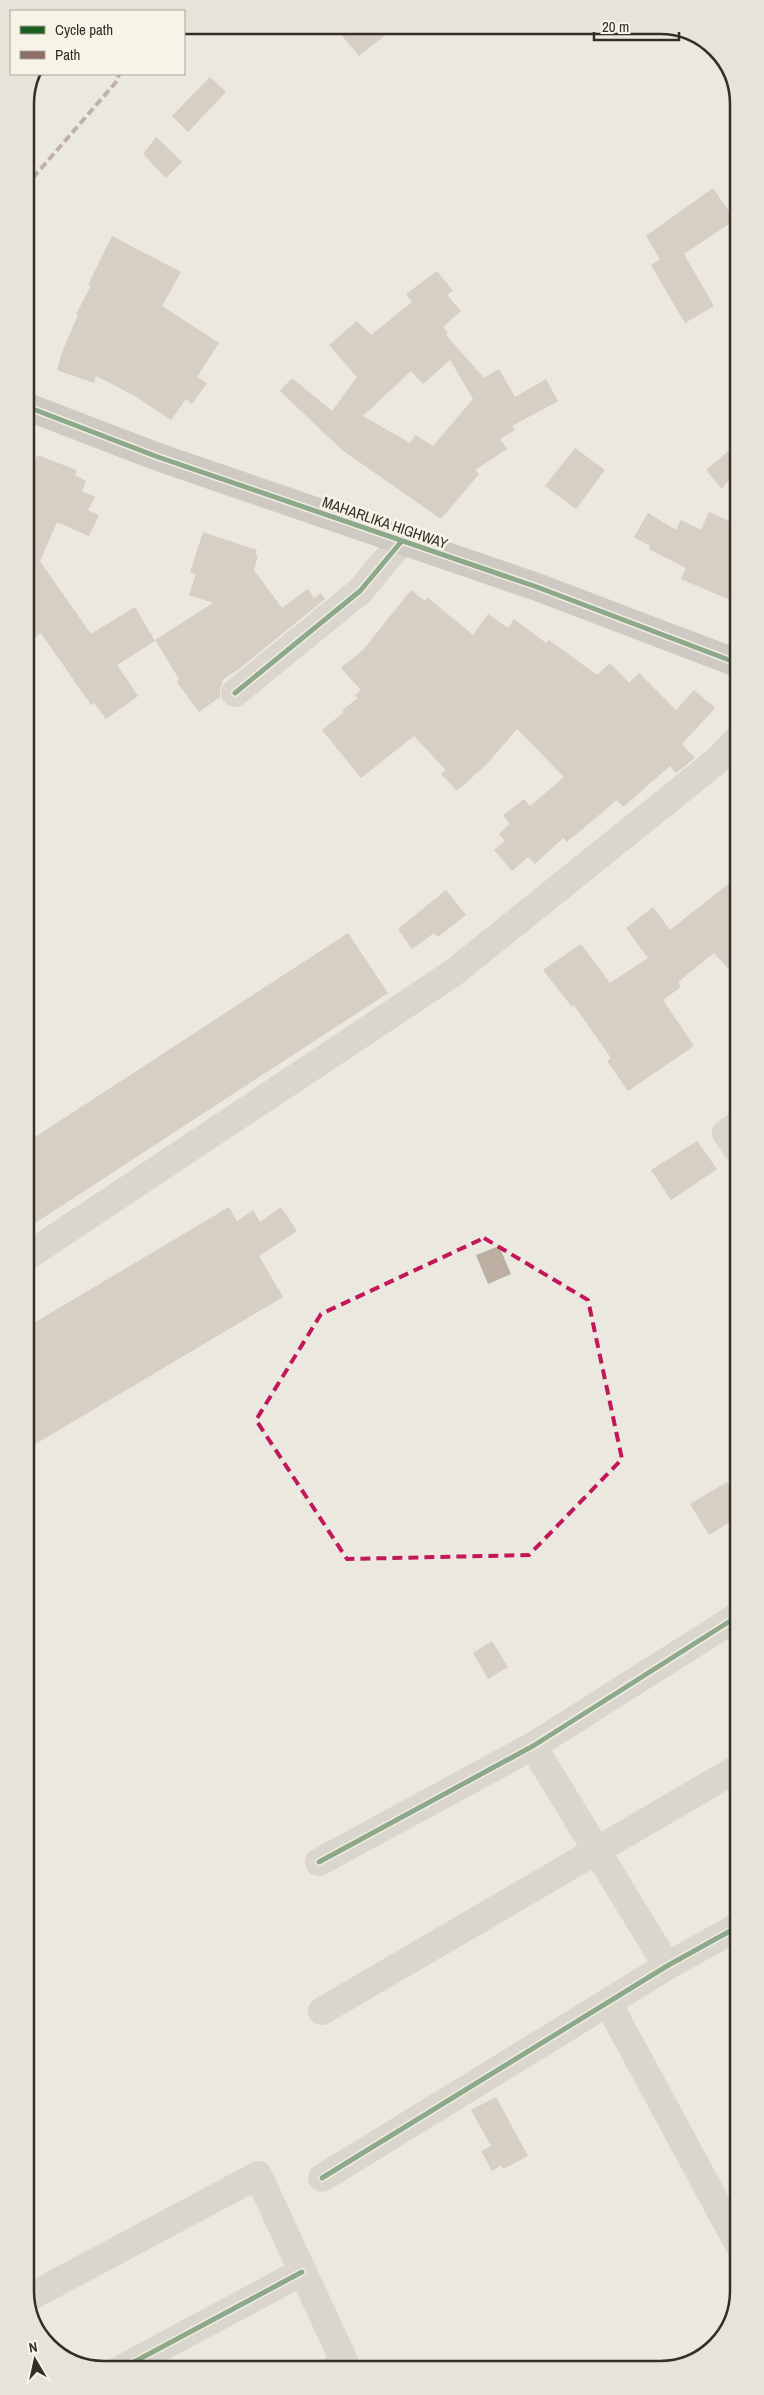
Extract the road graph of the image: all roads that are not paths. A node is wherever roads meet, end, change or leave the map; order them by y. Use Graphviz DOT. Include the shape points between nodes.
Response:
graph roads {
  1 [pos="34,409"];
  2 [pos="401,542"];
  3 [pos="730,660"];
  4 [pos="236,693"];
  5 [pos="730,747"];
  6 [pos="34,1252"];
  7 [pos="730,1621"];
  8 [pos="533,1746"];
  9 [pos="730,1773"];
  10 [pos="596,1850"];
  11 [pos="319,1862"];
  12 [pos="730,1931"];
  13 [pos="666,1966"];
  14 [pos="608,2003"];
  15 [pos="322,2011"];
  16 [pos="322,2178"];
  17 [pos="730,2228"];
  18 [pos="302,2272"];
  19 [pos="34,2295"];
  20 [pos="136,2361"];
  21 [pos="344,2361"];
  1 -- 2 [label="highway, MAHARLIKA HIGHWAY" via="158,457"];
  2 -- 3 [label="highway, MAHARLIKA HIGHWAY" via="536,587"];
  2 -- 4 [label="street" via="360,591"];
  5 -- 6 [label="street" via="453,973"];
  7 -- 8 [label="street"];
  8 -- 10 [label="street"];
  8 -- 11 [label="street"];
  9 -- 10 [label="street"];
  10 -- 13 [label="street"];
  10 -- 15 [label="street"];
  12 -- 13 [label="street"];
  13 -- 14 [label="street"];
  14 -- 16 [label="street"];
  14 -- 17 [label="street"];
  18 -- 19 [label="street" via="258,2174"];
  18 -- 20 [label="street"];
  18 -- 21 [label="street"];
}
